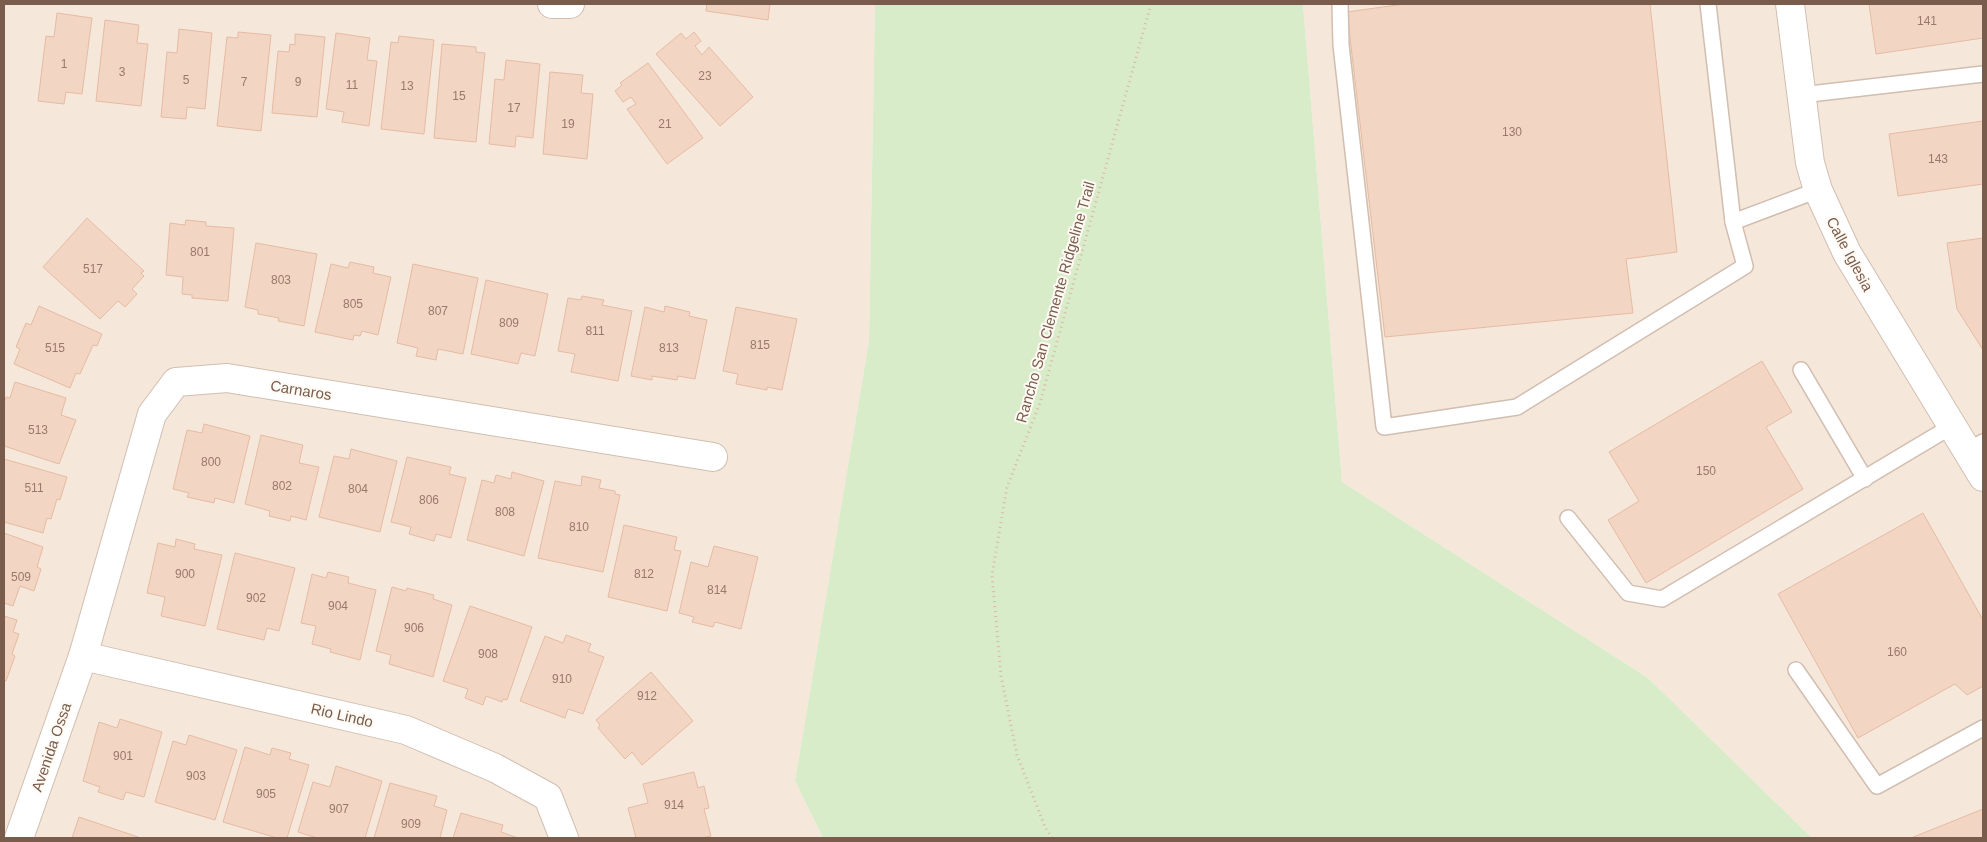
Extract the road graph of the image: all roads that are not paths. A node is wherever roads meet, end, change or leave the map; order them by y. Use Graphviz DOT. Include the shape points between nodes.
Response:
graph roads {
  1 [pos="552,4"];
  2 [pos="570,4"];
  3 [pos="1340,4"];
  4 [pos="1708,4"];
  5 [pos="1790,4"];
  6 [pos="1983,74"];
  7 [pos="1801,95"];
  8 [pos="1818,190"];
  9 [pos="1733,222"];
  10 [pos="1800,370"];
  11 [pos="1952,426"];
  12 [pos="1975,446"];
  13 [pos="713,457"];
  14 [pos="1983,477"];
  15 [pos="1865,479"];
  16 [pos="1568,518"];
  17 [pos="83,656"];
  18 [pos="1796,670"];
  19 [pos="1983,728"];
  20 [pos="19,838"];
  21 [pos="564,838"];
  1 -- 2 [label="street"];
  3 -- 9 [label="lane" via="1341,45 1384,427 1517,407 1745,266"];
  4 -- 9 [label="lane"];
  5 -- 7 [label="street, Calle Iglesia"];
  6 -- 7 [label="lane"];
  7 -- 8 [label="street, Calle Iglesia" via="1810,163"];
  8 -- 9 [label="lane"];
  8 -- 11 [label="street, Calle Iglesia" via="1847,253"];
  10 -- 15 [label="lane"];
  11 -- 12 [label="street, Calle Iglesia"];
  11 -- 15 [label="lane"];
  12 -- 14 [label="street, Calle Iglesia"];
  13 -- 17 [label="street, Carnaros" via="227,378 176,382 152,414"];
  15 -- 16 [label="lane" via="1662,598 1628,593"];
  17 -- 20 [label="street, Avenida Ossa"];
  17 -- 21 [label="street, Rio Lindo" via="406,730 495,768 548,797"];
  18 -- 19 [label="lane" via="1877,786"];
}
